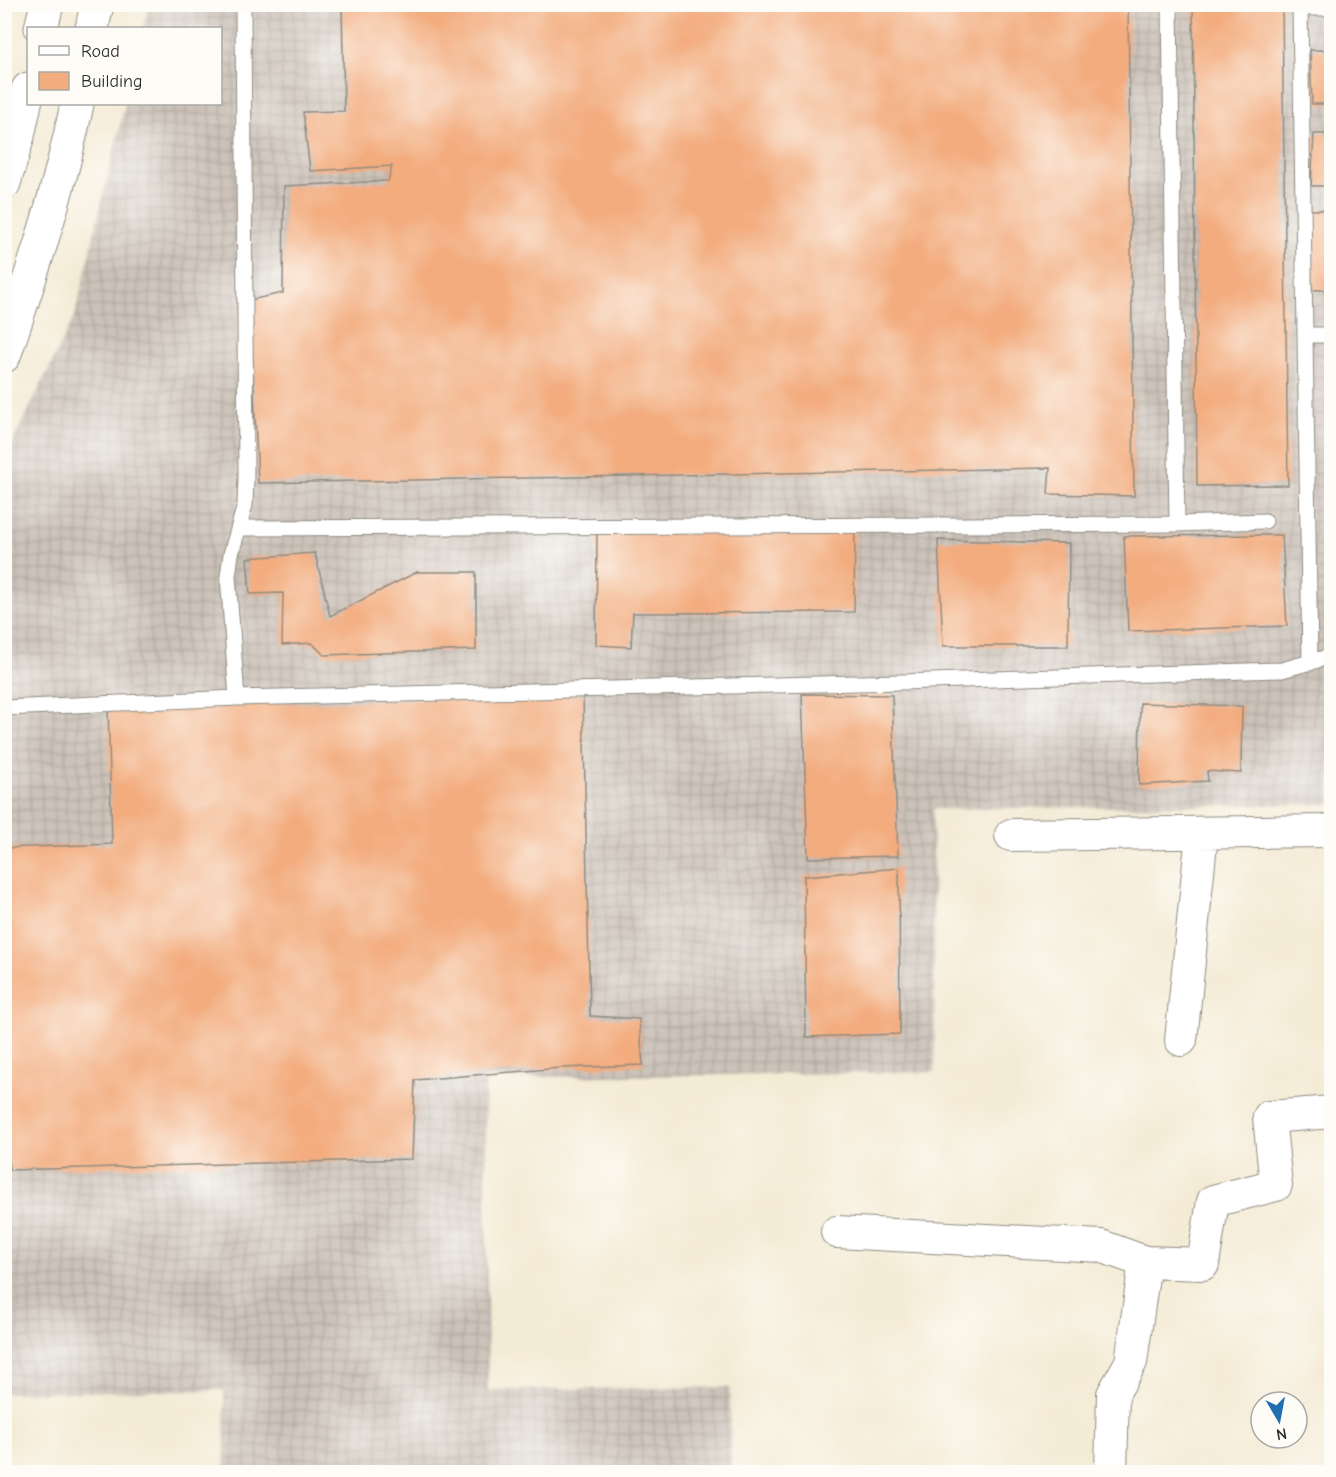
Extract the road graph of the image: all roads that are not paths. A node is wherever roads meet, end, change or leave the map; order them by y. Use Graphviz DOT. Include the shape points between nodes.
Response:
graph roads {
  1 [pos="47,4"];
  2 [pos="97,4"];
  3 [pos="243,4"];
  4 [pos="1170,4"];
  5 [pos="1332,8"];
  6 [pos="41,27"];
  7 [pos="92,27"];
  8 [pos="27,94"];
  9 [pos="77,105"];
  10 [pos="4,183"];
  11 [pos="1332,335"];
  12 [pos="1305,336"];
  13 [pos="4,356"];
  14 [pos="1265,521"];
  15 [pos="1177,524"];
  16 [pos="239,528"];
  17 [pos="1332,656"];
  18 [pos="1310,663"];
  19 [pos="237,698"];
  20 [pos="4,708"];
  21 [pos="1332,831"];
  22 [pos="1202,833"];
  23 [pos="1011,835"];
  24 [pos="1181,1040"];
  25 [pos="1332,1112"];
  26 [pos="837,1232"];
  27 [pos="1145,1262"];
  28 [pos="1111,1473"];
  1 -- 6 [label="highway"];
  2 -- 7 [label="highway"];
  3 -- 16 [label="lane" via="246,477"];
  4 -- 15 [label="lane"];
  5 -- 12 [label="lane" via="1300,9"];
  8 -- 10 [label="highway"];
  9 -- 13 [label="highway" via="36,262"];
  11 -- 12 [label="lane"];
  12 -- 18 [label="lane"];
  14 -- 15 [label="lane"];
  15 -- 16 [label="lane"];
  16 -- 19 [label="lane" via="228,576"];
  17 -- 18 [label="lane"];
  18 -- 19 [label="lane" via="1282,670"];
  19 -- 20 [label="lane"];
  21 -- 22 [label="street"];
  22 -- 23 [label="street"];
  22 -- 24 [label="street"];
  25 -- 27 [label="street" via="1269,1116 1276,1185 1213,1201 1203,1264"];
  26 -- 27 [label="street" via="1101,1246"];
  27 -- 28 [label="street" via="1131,1362 1113,1394"];
}
